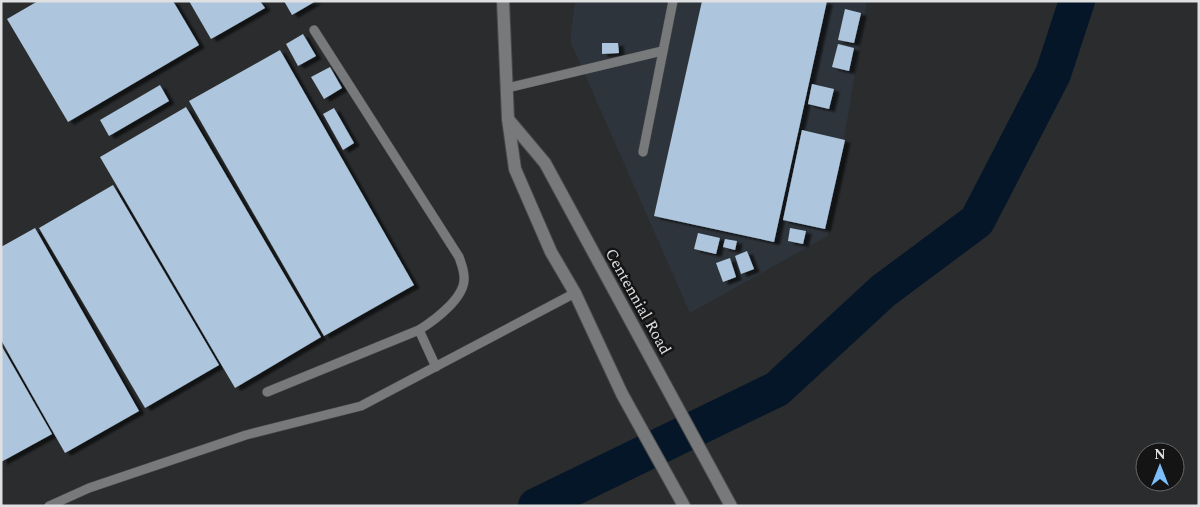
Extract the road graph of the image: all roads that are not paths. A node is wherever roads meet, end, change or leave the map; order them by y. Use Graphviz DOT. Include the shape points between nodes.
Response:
graph roads {
  1 [pos="503,1"];
  2 [pos="673,1"];
  3 [pos="314,30"];
  4 [pos="662,51"];
  5 [pos="507,88"];
  6 [pos="508,119"];
  7 [pos="643,152"];
  8 [pos="574,293"];
  9 [pos="419,330"];
  10 [pos="436,366"];
  11 [pos="267,392"];
  12 [pos="49,506"];
  13 [pos="684,506"];
  14 [pos="731,506"];
  1 -- 5 [label="street"];
  2 -- 4 [label="lane"];
  3 -- 9 [label="lane" via="459,257 465,278 457,298 434,321"];
  4 -- 5 [label="lane"];
  4 -- 7 [label="lane"];
  5 -- 6 [label="street"];
  6 -- 8 [label="street" via="515,170 551,252"];
  6 -- 14 [label="street, Centennial Road" via="545,163"];
  8 -- 10 [label="lane"];
  8 -- 13 [label="street" via="622,394"];
  9 -- 10 [label="lane"];
  9 -- 11 [label="lane"];
  10 -- 12 [label="lane" via="361,406 246,435 89,488"];
}
